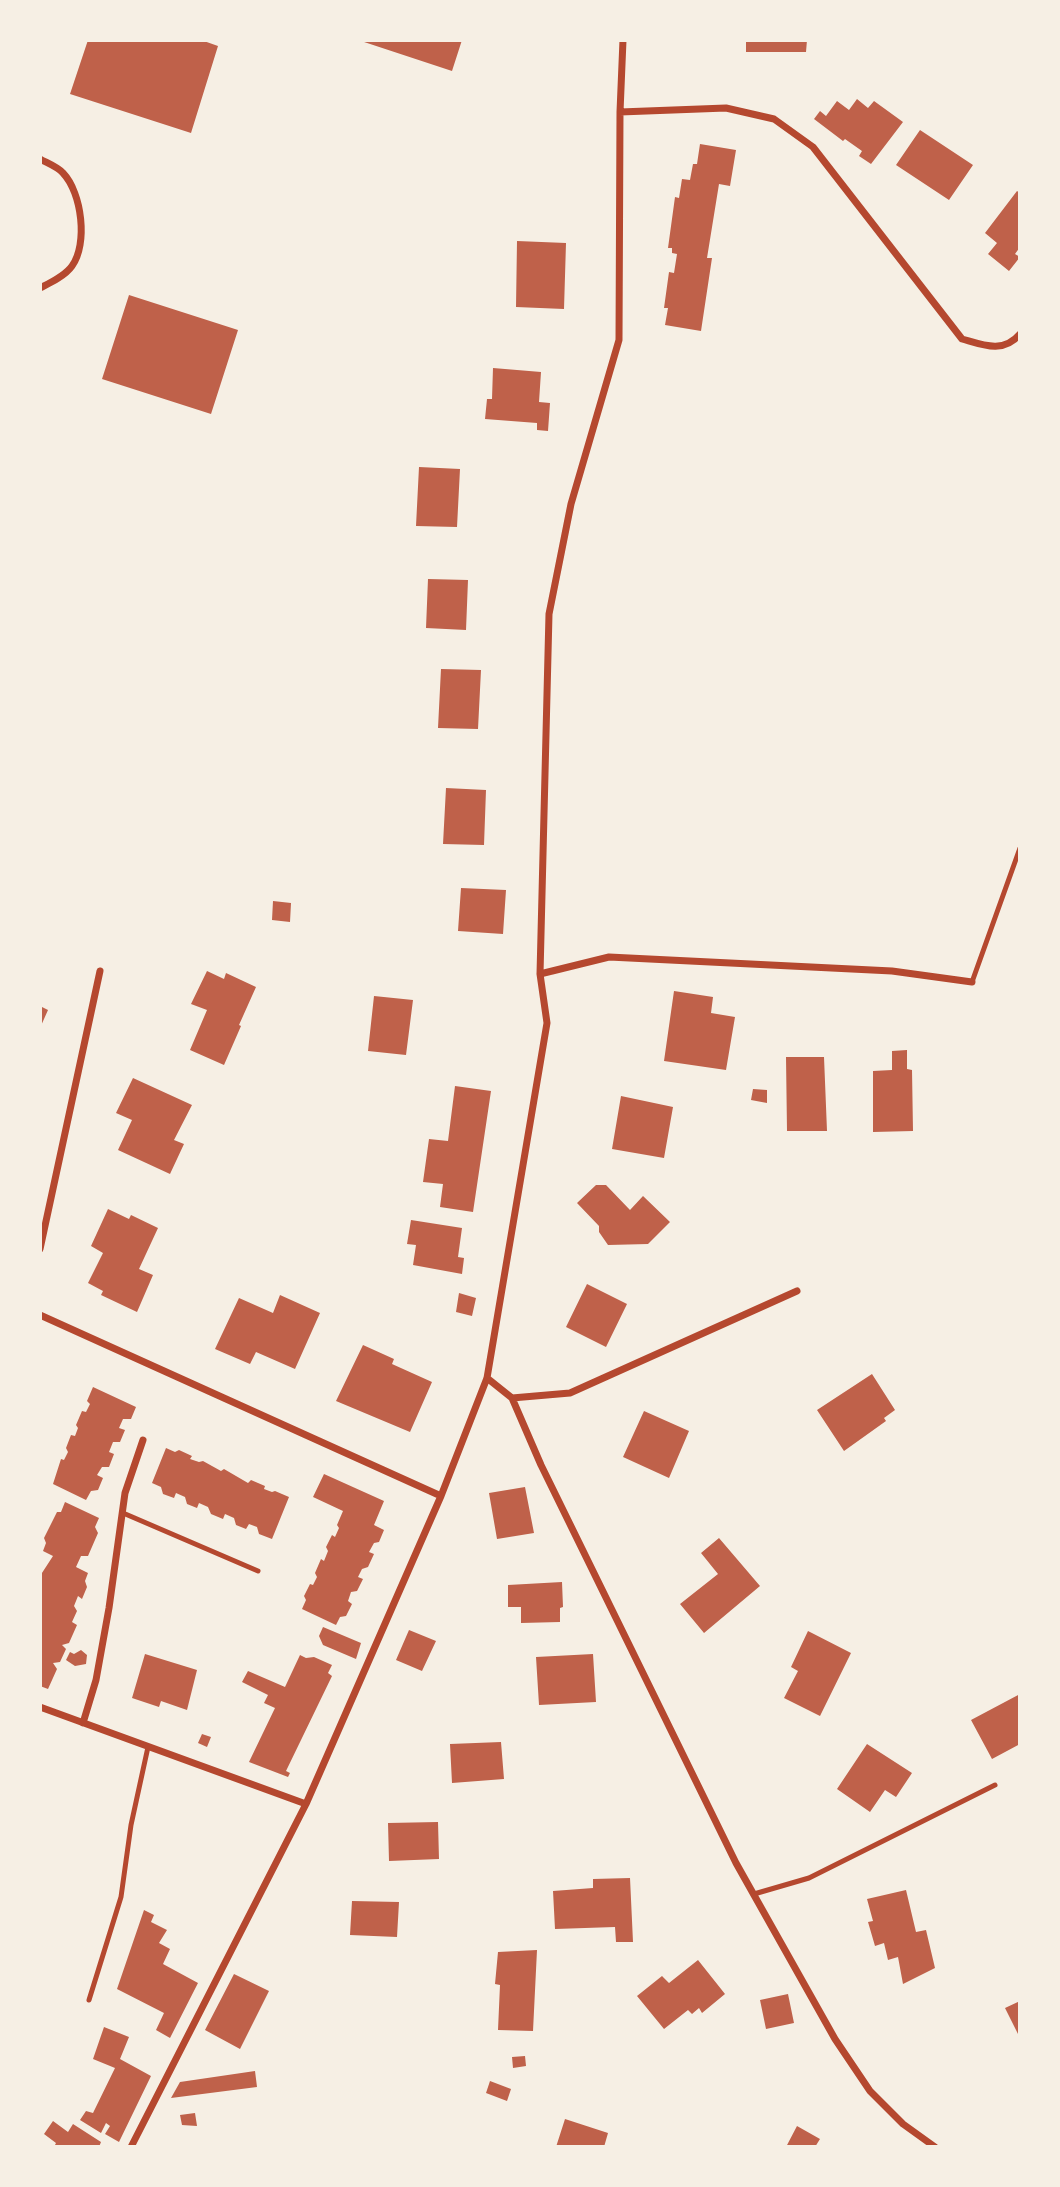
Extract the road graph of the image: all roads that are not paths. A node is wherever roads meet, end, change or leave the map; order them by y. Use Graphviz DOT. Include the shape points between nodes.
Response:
graph roads {
  1 [pos="623,40"];
  2 [pos="620,112"];
  3 [pos="40,159"];
  4 [pos="40,288"];
  5 [pos="1020,334"];
  6 [pos="1020,848"];
  7 [pos="100,971"];
  8 [pos="540,974"];
  9 [pos="972,982"];
  10 [pos="40,1249"];
  11 [pos="797,1292"];
  12 [pos="40,1315"];
  13 [pos="487,1378"];
  14 [pos="512,1398"];
  15 [pos="143,1440"];
  16 [pos="442,1496"];
  17 [pos="123,1513"];
  18 [pos="258,1571"];
  19 [pos="40,1707"];
  20 [pos="83,1723"];
  21 [pos="148,1747"];
  22 [pos="995,1785"];
  23 [pos="306,1804"];
  24 [pos="754,1894"];
  25 [pos="89,2000"];
  26 [pos="131,2147"];
  27 [pos="935,2147"];
  1 -- 2 [label="street"];
  2 -- 5 [label="street" via="726,108 774,119 813,147 962,339 992,348"];
  2 -- 8 [label="street" via="619,340 571,504 549,614"];
  3 -- 4 [label="street" via="63,173 78,199 82,234 72,266"];
  6 -- 9 [label="lane"];
  7 -- 10 [label="street"];
  8 -- 9 [label="street" via="608,957 891,971"];
  8 -- 13 [label="street" via="547,1023"];
  11 -- 14 [label="street" via="570,1393"];
  12 -- 16 [label="street"];
  13 -- 14 [label="street"];
  13 -- 16 [label="street"];
  14 -- 24 [label="street"];
  15 -- 17 [label="street"];
  16 -- 23 [label="street"];
  17 -- 18 [label="lane"];
  17 -- 20 [label="street" via="96,1680"];
  19 -- 20 [label="street"];
  20 -- 21 [label="street"];
  21 -- 23 [label="street"];
  21 -- 25 [label="lane" via="121,1897"];
  22 -- 24 [label="lane" via="808,1878"];
  23 -- 26 [label="street"];
  24 -- 27 [label="street" via="835,2039 870,2091"];
}
